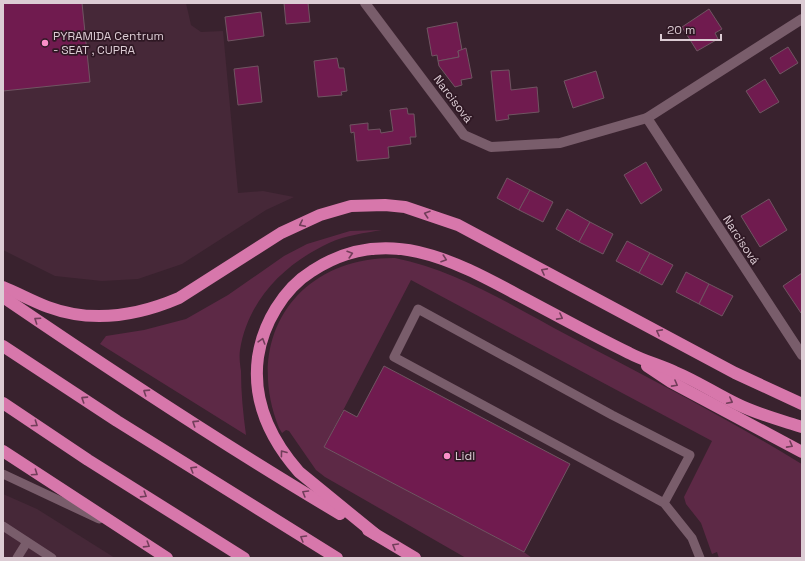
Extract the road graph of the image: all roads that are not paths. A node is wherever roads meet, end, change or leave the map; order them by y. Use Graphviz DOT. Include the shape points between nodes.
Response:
graph roads {
  1 [pos="365,3"];
  2 [pos="802,19"];
  3 [pos="648,118"];
  4 [pos="3,287"];
  5 [pos="3,297"];
  6 [pos="3,346"];
  7 [pos="631,355"];
  8 [pos="802,355"];
  9 [pos="3,402"];
  10 [pos="802,404"];
  11 [pos="802,427"];
  12 [pos="3,452"];
  13 [pos="802,452"];
  14 [pos="3,474"];
  15 [pos="664,503"];
  16 [pos="3,526"];
  17 [pos="126,532"];
  18 [pos="374,534"];
  19 [pos="27,542"];
  20 [pos="17,558"];
  21 [pos="52,558"];
  22 [pos="167,558"];
  23 [pos="244,558"];
  24 [pos="337,558"];
  25 [pos="415,558"];
  26 [pos="700,558"];
  1 -- 3 [label="street, Narcisová" via="464,135 491,147 560,143"];
  2 -- 3 [label="street, Narcisová"];
  3 -- 8 [label="street, Narcisová"];
  10 -- 4 [label="highway, one-way" via="735,373 458,225 405,207 351,206 320,215 281,233 179,298 134,312 101,316 72,313 48,307"];
  18 -- 5 [label="highway, one-way" via="280,478"];
  24 -- 6 [label="highway, one-way" via="117,421"];
  7 -- 11 [label="highway, one-way" via="676,372 737,404"];
  7 -- 13 [label="highway, one-way" via="671,382"];
  18 -- 7 [label="highway, one-way" via="288,460 271,434 260,405 257,367 266,328 287,293 306,275 332,260 363,250 392,248 424,252 459,264"];
  9 -- 23 [label="highway, one-way" via="88,460"];
  12 -- 17 [label="highway, one-way"];
  14 -- 17 [label="lane"];
  15 -- 15 [label="lane" via="690,455 418,309 394,356"];
  15 -- 26 [label="lane" via="692,538"];
  16 -- 19 [label="lane"];
  17 -- 22 [label="highway, one-way"];
  25 -- 18 [label="highway, one-way"];
  19 -- 20 [label="lane"];
  19 -- 21 [label="lane"];
}
